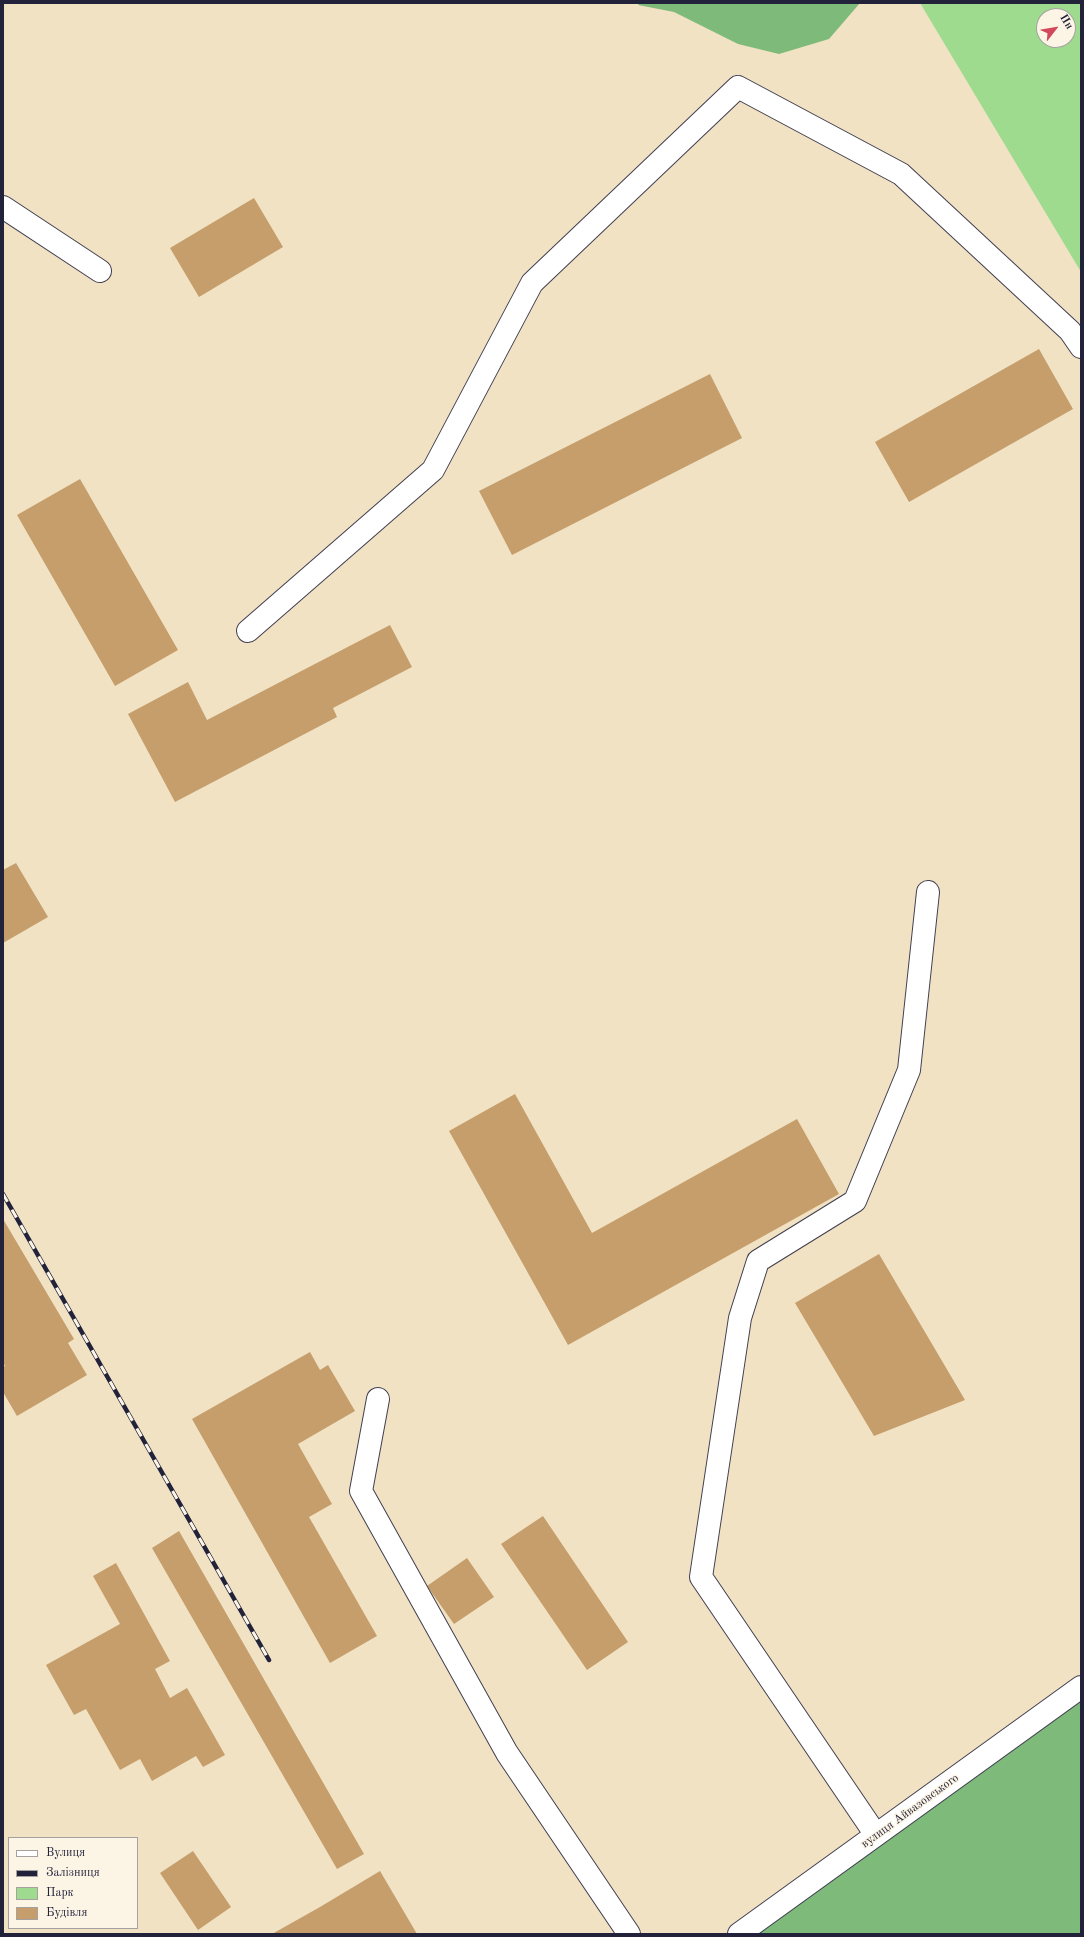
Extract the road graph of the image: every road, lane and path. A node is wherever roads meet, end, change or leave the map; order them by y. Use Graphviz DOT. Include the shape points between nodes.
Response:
graph roads {
  1 [pos="3,207"];
  2 [pos="100,271"];
  3 [pos="1081,347"];
  4 [pos="248,631"];
  5 [pos="928,892"];
  6 [pos="378,1399"];
  7 [pos="1081,1687"];
  8 [pos="876,1835"];
  9 [pos="629,1934"];
  10 [pos="739,1934"];
  1 -- 2 [label="lane"];
  3 -- 4 [label="lane" via="1070,331 901,174 738,87 532,282 433,470"];
  5 -- 8 [label="lane" via="909,1070 855,1201 758,1262 740,1318 701,1577"];
  6 -- 9 [label="lane" via="361,1491 507,1754"];
  7 -- 8 [label="lane, вулиця Айвазовського"];
  8 -- 10 [label="lane, вулиця Айвазовського"];
}
